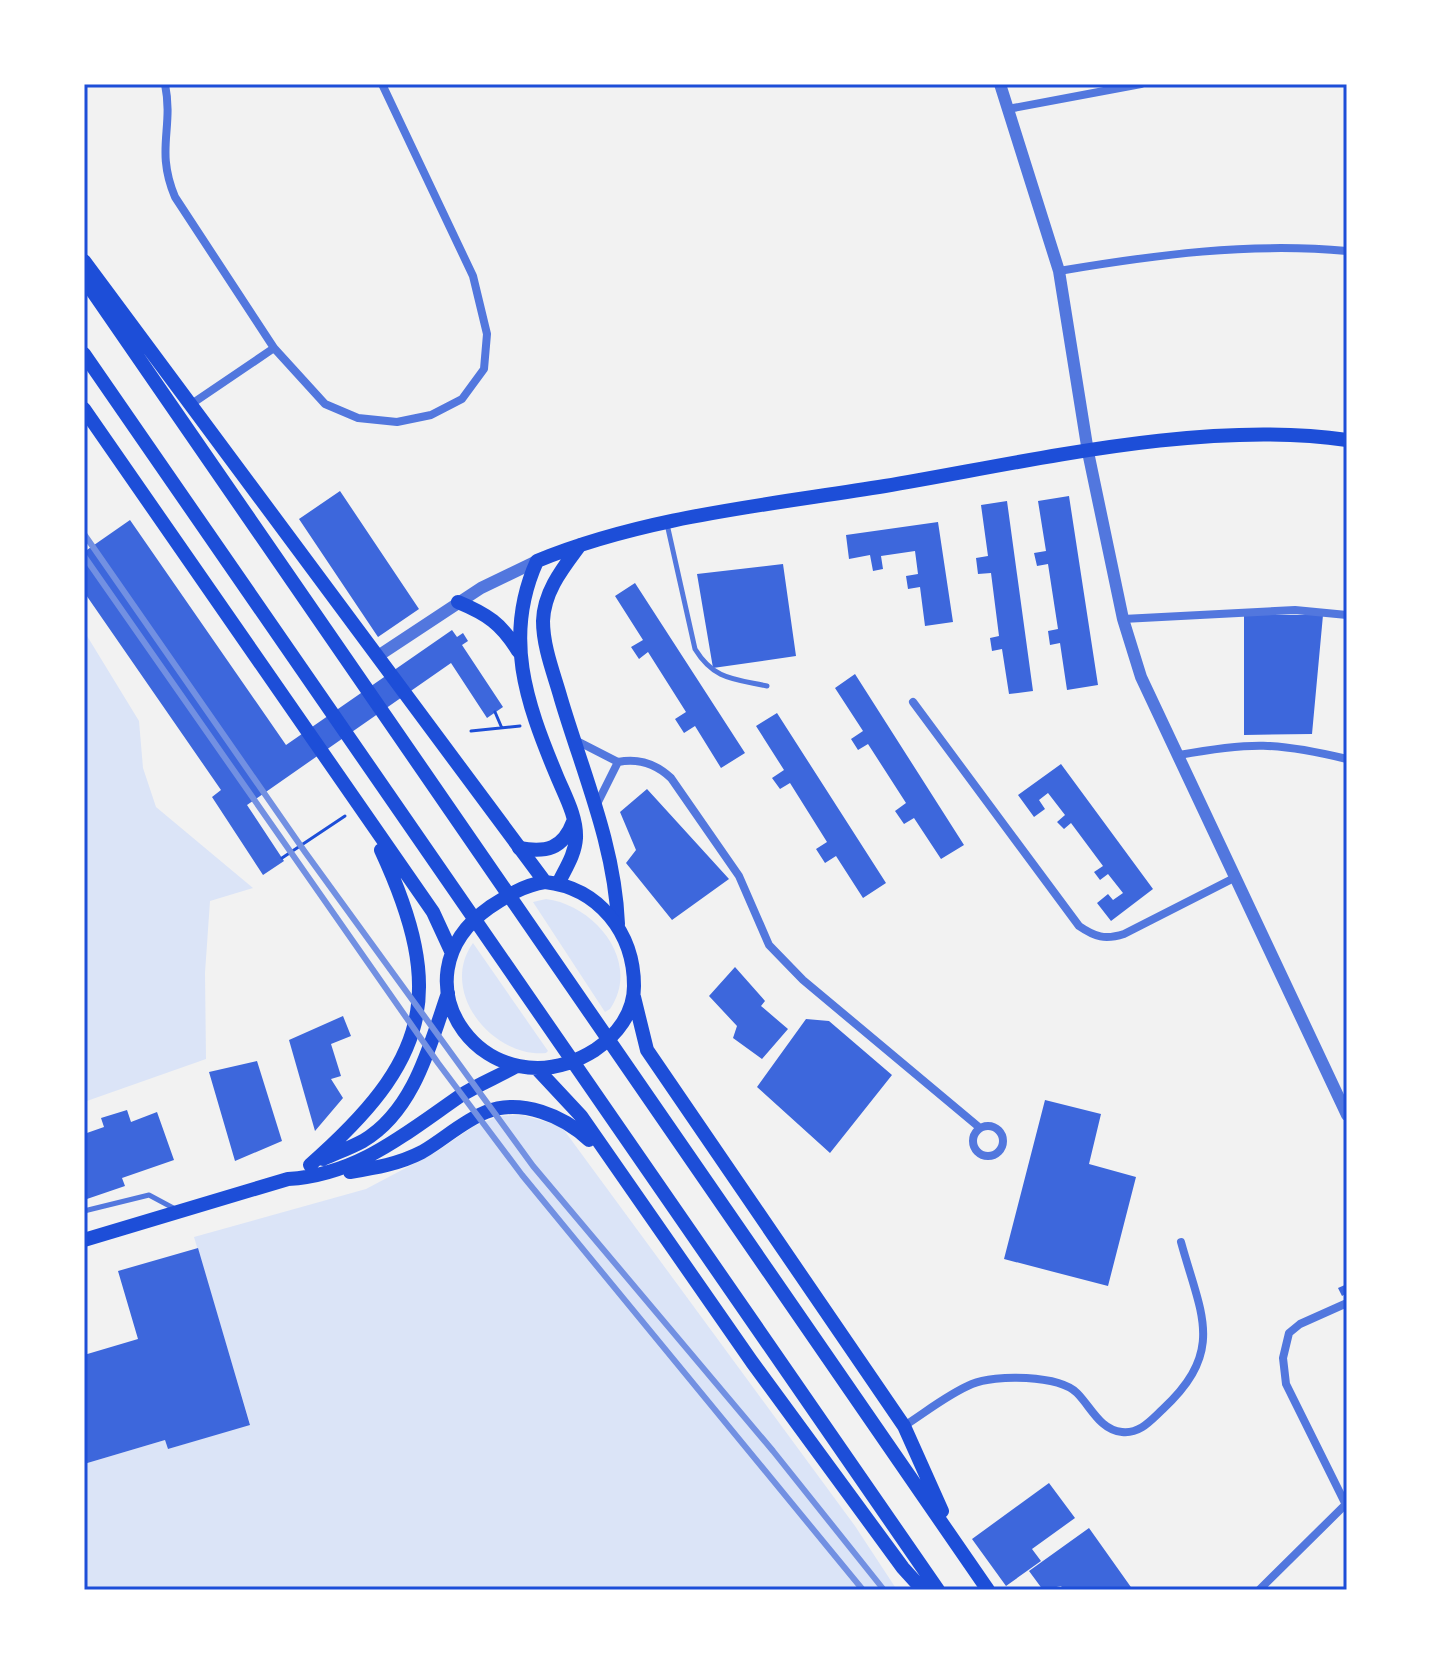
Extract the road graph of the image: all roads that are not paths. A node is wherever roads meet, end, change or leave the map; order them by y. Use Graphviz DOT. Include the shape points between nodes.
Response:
graph roads {
  1 [pos="165,84"];
  2 [pos="382,84"];
  3 [pos="1000,84"];
  4 [pos="1141,84"];
  5 [pos="1008,109"];
  6 [pos="1347,251"];
  7 [pos="84,261"];
  8 [pos="1059,271"];
  9 [pos="84,279"];
  10 [pos="274,348"];
  11 [pos="84,354"];
  12 [pos="190,405"];
  13 [pos="84,409"];
  14 [pos="1347,440"];
  15 [pos="1088,452"];
  16 [pos="667,523"];
  17 [pos="580,545"];
  18 [pos="537,561"];
  19 [pos="458,602"];
  20 [pos="1347,615"];
  21 [pos="1123,619"];
  22 [pos="518,651"];
  23 [pos="378,656"];
  24 [pos="767,686"];
  25 [pos="913,702"];
  26 [pos="573,739"];
  27 [pos="1179,755"];
  28 [pos="1347,759"];
  29 [pos="618,762"];
  30 [pos="596,808"];
  31 [pos="574,817"];
  32 [pos="367,821"];
  33 [pos="519,848"];
  34 [pos="1236,877"];
  35 [pos="545,883"];
  36 [pos="618,924"];
  37 [pos="451,951"];
  38 [pos="448,993"];
  39 [pos="634,997"];
  40 [pos="515,1067"];
  41 [pos="539,1071"];
  42 [pos="1347,1115"];
  43 [pos="980,1128"];
  44 [pos="609,1159"];
  45 [pos="312,1171"];
  46 [pos="84,1211"];
  47 [pos="182,1212"];
  48 [pos="84,1240"];
  49 [pos="1181,1242"];
  50 [pos="1347,1303"];
  51 [pos="904,1426"];
  52 [pos="1346,1506"];
  53 [pos="957,1545"];
  54 [pos="923,1590"];
  55 [pos="938,1590"];
  56 [pos="988,1590"];
  57 [pos="1259,1590"];
  1 -- 10 [label="street" via="169,102 163,152 175,197"];
  2 -- 10 [label="street" via="473,276 487,334 484,369 462,399 431,415 397,422 358,418 325,404"];
  3 -- 5 [label="street"];
  4 -- 5 [label="street"];
  5 -- 8 [label="street"];
  6 -- 8 [label="street" via="1289,246 1170,252"];
  7 -- 12 [label="main road"];
  8 -- 15 [label="street"];
  9 -- 53 [label="main road"];
  10 -- 12 [label="street"];
  11 -- 55 [label="main road"];
  12 -- 23 [label="main road"];
  13 -- 32 [label="main road"];
  14 -- 15 [label="main road" via="1266,435"];
  15 -- 16 [label="main road"];
  15 -- 21 [label="street"];
  16 -- 17 [label="main road"];
  16 -- 24 [label="lane" via="702,661 719,674"];
  17 -- 18 [label="main road"];
  17 -- 26 [label="main road" via="557,576 543,621"];
  18 -- 19 [label="street"];
  18 -- 22 [label="main road" via="519,611"];
  19 -- 22 [label="main road" via="505,629"];
  19 -- 23 [label="street"];
  20 -- 21 [label="street" via="1295,610"];
  21 -- 27 [label="street" via="1141,677"];
  22 -- 31 [label="main road" via="536,727"];
  23 -- 33 [label="main road"];
  25 -- 34 [label="street" via="1079,926 1094,937 1124,934"];
  26 -- 29 [label="street"];
  26 -- 30 [label="main road"];
  27 -- 28 [label="street" via="1258,743"];
  27 -- 34 [label="street"];
  29 -- 30 [label="street"];
  29 -- 43 [label="street" via="646,763 671,778 739,876 769,945 803,980"];
  30 -- 36 [label="main road" via="617,897"];
  31 -- 33 [label="main road" via="566,837 553,848"];
  31 -- 35 [label="main road" via="575,847"];
  32 -- 37 [label="main road" via="433,912"];
  32 -- 45 [label="main road" via="414,935 421,975 418,1006 402,1057 381,1094"];
  33 -- 35 [label="main road"];
  34 -- 42 [label="street"];
  35 -- 36 [label="main road" via="587,896"];
  35 -- 37 [label="main road" via="507,896 468,925"];
  36 -- 39 [label="main road" via="634,966"];
  37 -- 38 [label="main road"];
  38 -- 40 [label="main road" via="471,1040 491,1057"];
  38 -- 45 [label="main road" via="426,1058 395,1115"];
  39 -- 41 [label="main road" via="628,1015 597,1049"];
  39 -- 51 [label="main road" via="647,1050"];
  40 -- 41 [label="main road"];
  40 -- 45 [label="main road" via="462,1095 382,1151"];
  41 -- 44 [label="main road" via="581,1116"];
  44 -- 45 [label="main road" via="553,1114 521,1109 487,1112 392,1165"];
  44 -- 54 [label="main road"];
  45 -- 47 [label="main road"];
  46 -- 47 [label="lane" via="149,1195"];
  47 -- 48 [label="main road"];
  49 -- 51 [label="street" via="1203,1324 1201,1350 1193,1378 1139,1430 1107,1427 1073,1389 1041,1379 974,1383"];
  50 -- 52 [label="street" via="1289,1333 1283,1358 1286,1384"];
  51 -- 53 [label="main road"];
  52 -- 57 [label="street"];
  53 -- 56 [label="main road"];
}
